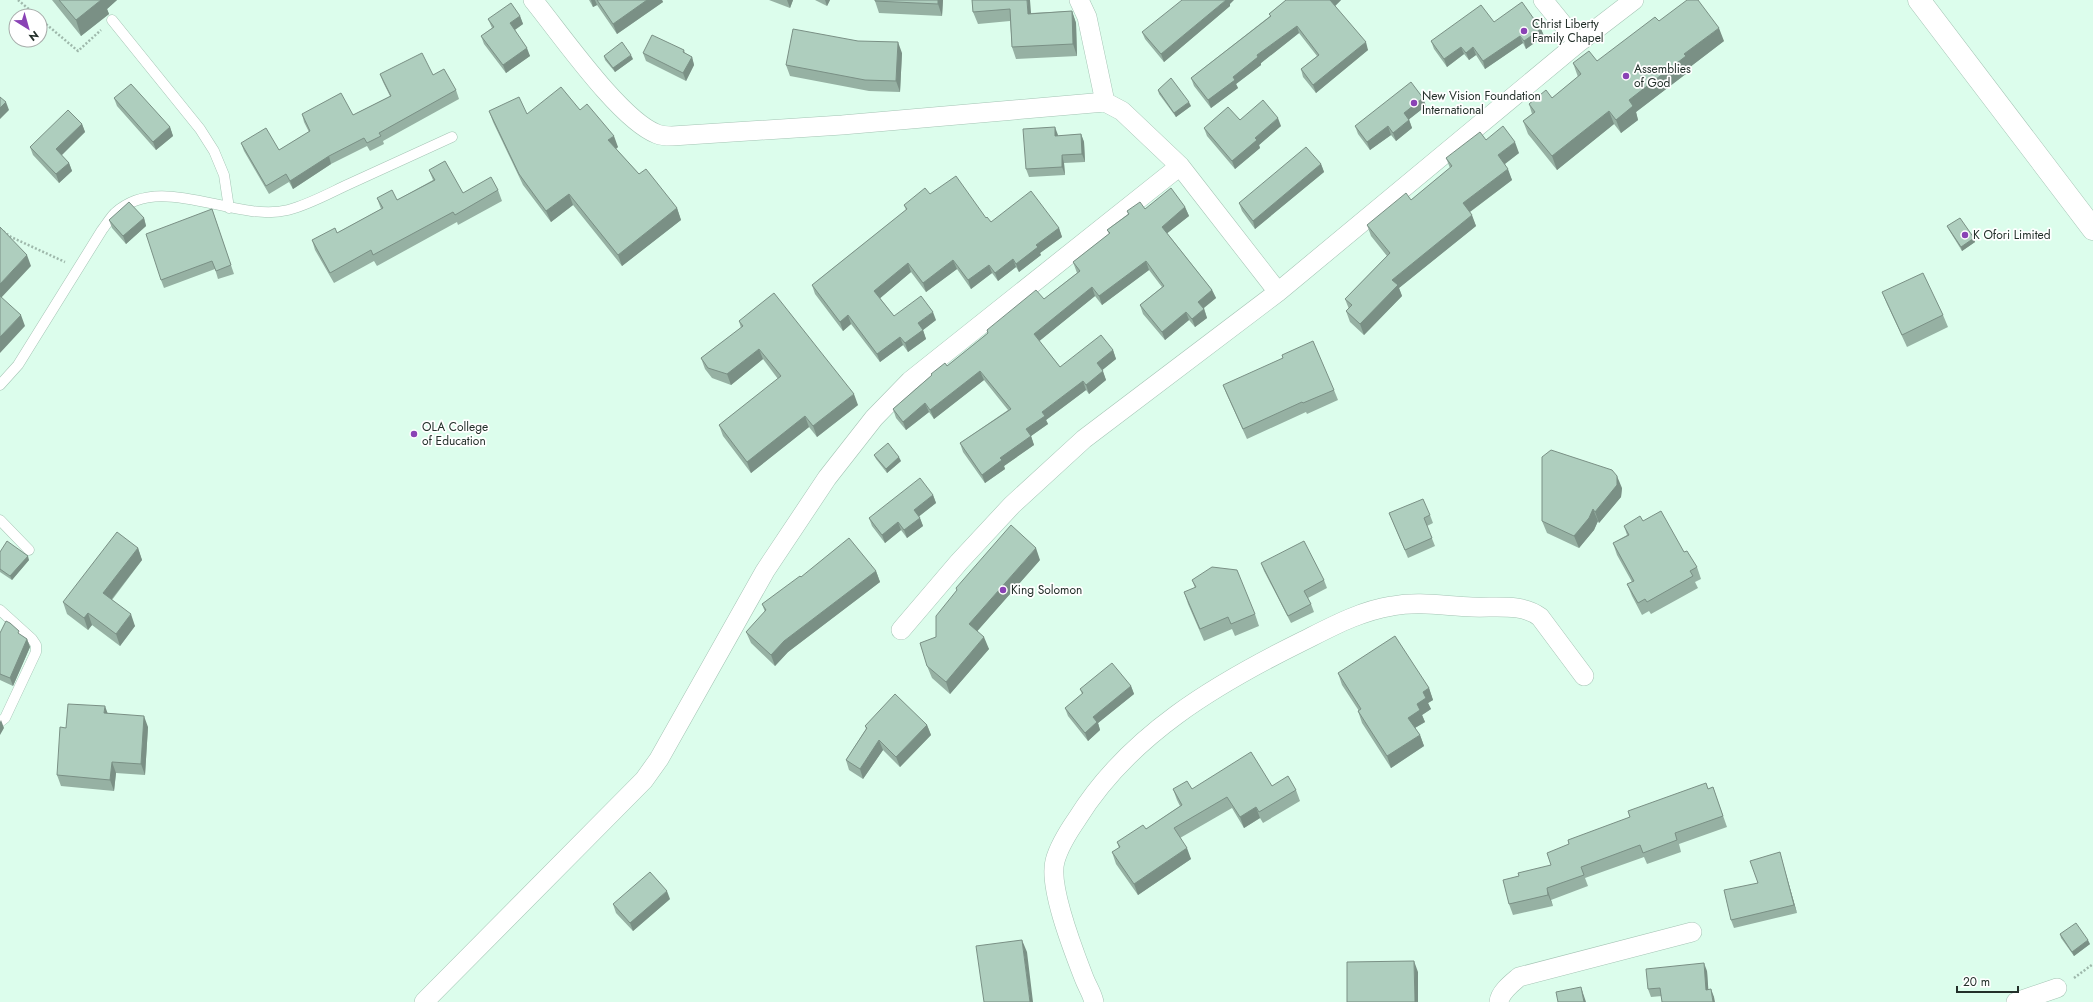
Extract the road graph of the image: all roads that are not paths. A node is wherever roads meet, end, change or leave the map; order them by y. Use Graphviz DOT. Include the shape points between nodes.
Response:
graph roads {
  1 [pos="534,0"];
  2 [pos="1079,0"];
  3 [pos="1543,0"];
  4 [pos="1634,0"];
  5 [pos="1919,0"];
  6 [pos="112,20"];
  7 [pos="1578,42"];
  8 [pos="1105,102"];
  9 [pos="452,137"];
  10 [pos="1180,166"];
  11 [pos="229,208"];
  12 [pos="2093,229"];
  13 [pos="1278,292"];
  14 [pos="0,385"];
  15 [pos="0,520"];
  16 [pos="29,550"];
  17 [pos="0,610"];
  18 [pos="901,630"];
  19 [pos="1584,676"];
  20 [pos="0,722"];
  21 [pos="1692,932"];
  22 [pos="2057,988"];
  23 [pos="424,1002"];
  24 [pos="1094,1002"];
  25 [pos="1499,1002"];
  26 [pos="2016,1002"];
  1 -- 8 [label="street" via="621,107 657,134 672,136 842,126"];
  2 -- 8 [label="street" via="1087,17"];
  3 -- 7 [label="street"];
  4 -- 7 [label="street"];
  5 -- 12 [label="highway"];
  6 -- 11 [label="lane" via="200,129 214,151 224,175"];
  7 -- 13 [label="street"];
  8 -- 10 [label="street" via="1122,111"];
  9 -- 11 [label="lane" via="289,210 269,212"];
  10 -- 13 [label="street"];
  10 -- 23 [label="street" via="910,381 874,418 827,478 765,571 660,759 644,780"];
  11 -- 14 [label="lane" via="166,195 133,202 115,213 18,365"];
  13 -- 18 [label="street" via="1079,444 1012,505"];
  15 -- 16 [label="lane"];
  17 -- 20 [label="lane" via="32,639 36,645 36,652 5,718"];
  19 -- 24 [label="street" via="1540,618 1524,608 1414,603 1390,606 1350,618 1285,650 1190,704 1152,733 1089,799 1062,843 1054,862 1054,885 1084,979"];
  21 -- 25 [label="street" via="1519,977 1499,998"];
  22 -- 26 [label="street"];
}
